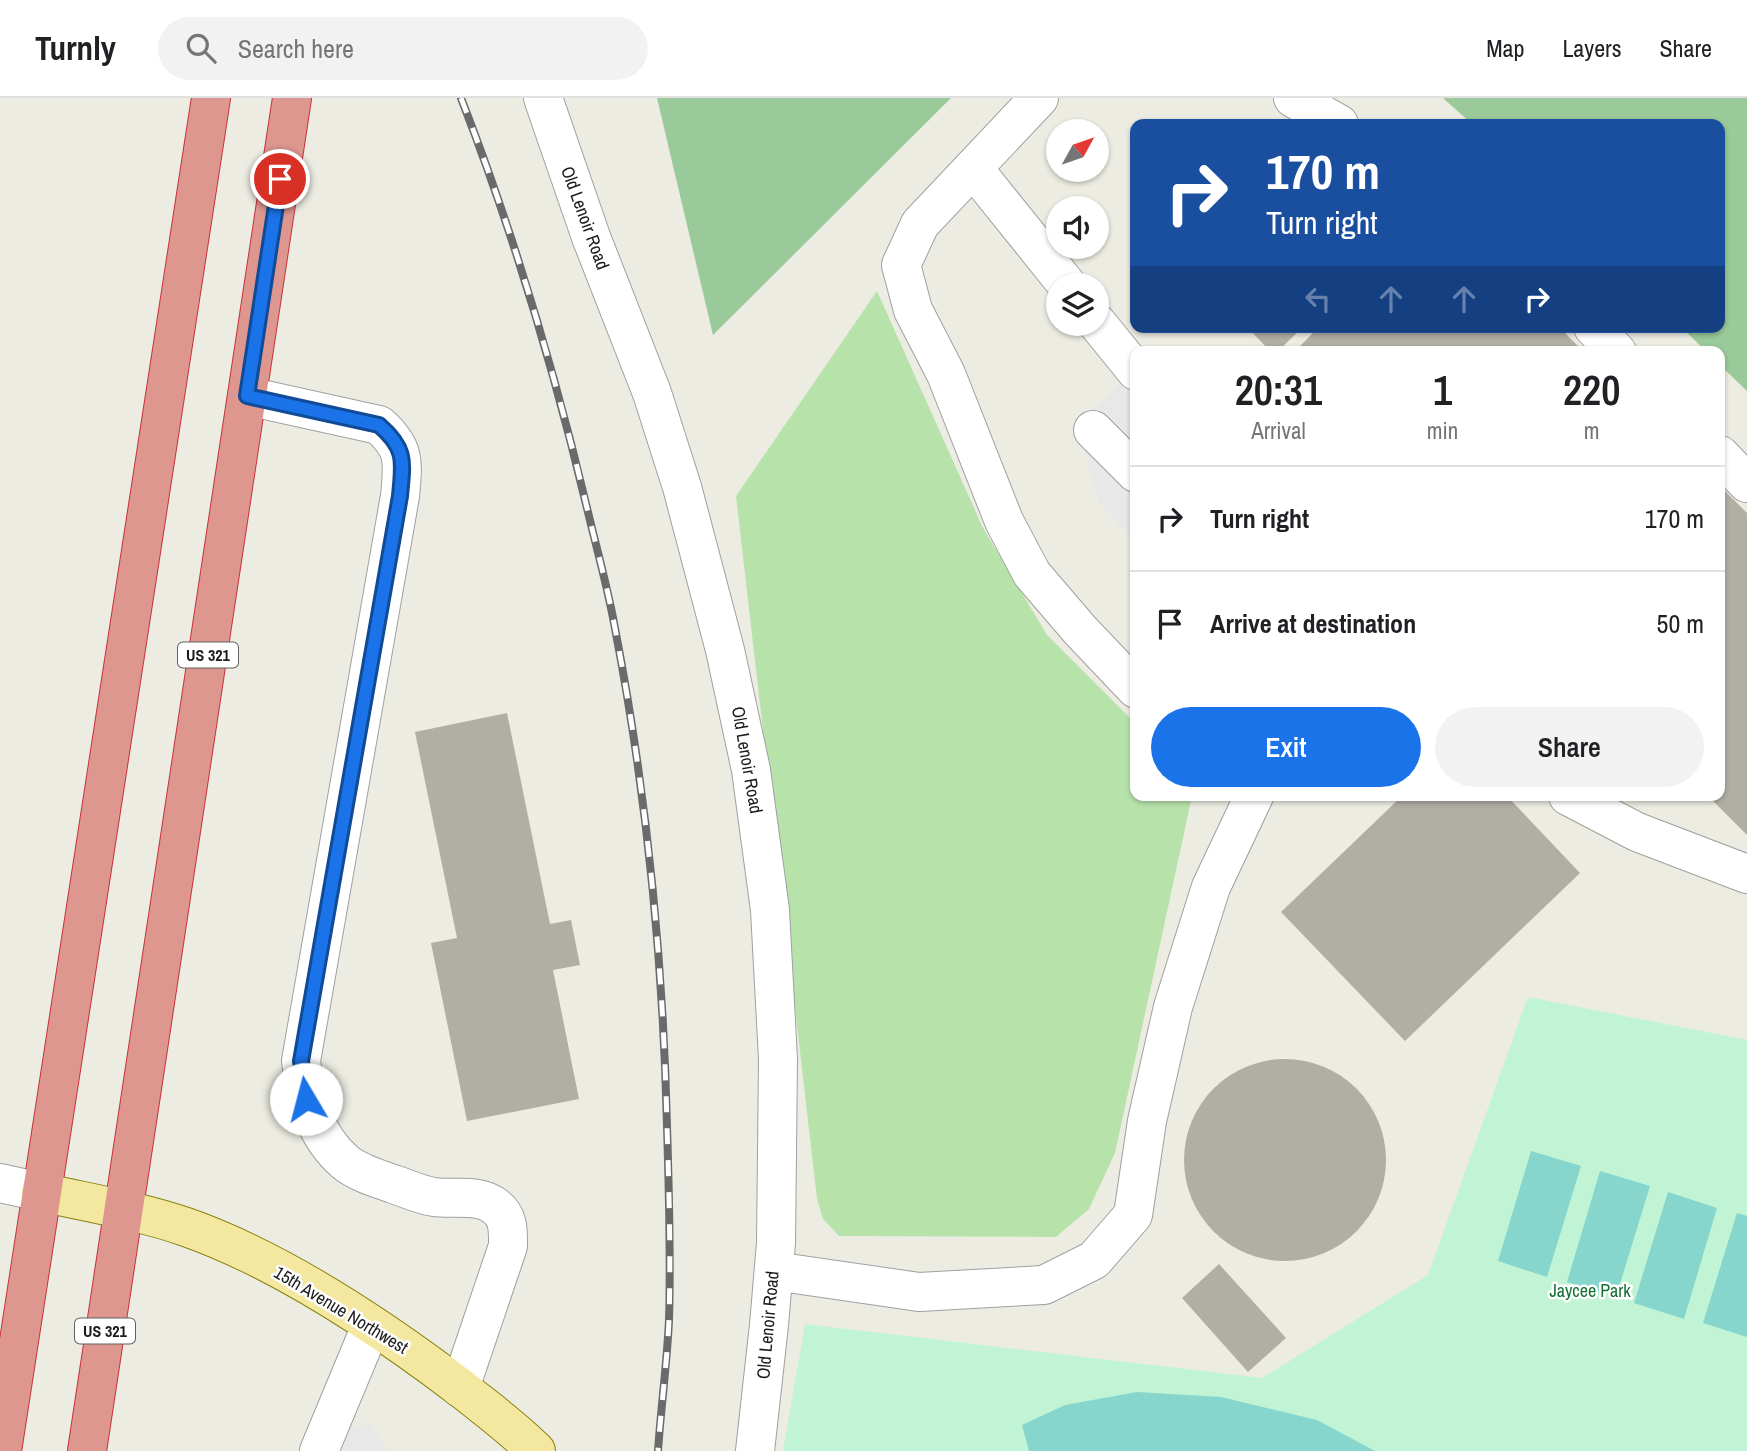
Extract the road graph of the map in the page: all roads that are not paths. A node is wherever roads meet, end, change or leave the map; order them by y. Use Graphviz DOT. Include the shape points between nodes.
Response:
graph roads {
  1 [pos="211,98"];
  2 [pos="292,98"];
  3 [pos="543,98"];
  4 [pos="1040,98"];
  5 [pos="1293,98"];
  6 [pos="1330,119"];
  7 [pos="973,168"];
  8 [pos="1057,273"];
  9 [pos="1599,333"];
  10 [pos="1108,336"];
  11 [pos="1611,346"];
  12 [pos="1130,364"];
  13 [pos="247,396"];
  14 [pos="1093,430"];
  15 [pos="1725,460"];
  16 [pos="1130,467"];
  17 [pos="1747,483"];
  18 [pos="1130,683"];
  19 [pos="1246,801"];
  20 [pos="1578,801"];
  21 [pos="1747,874"];
  22 [pos="0,1183"];
  23 [pos="41,1192"];
  24 [pos="124,1211"];
  25 [pos="774,1271"];
  26 [pos="371,1326"];
  27 [pos="460,1388"];
  28 [pos="2,1451"];
  29 [pos="87,1451"];
  30 [pos="319,1451"];
  31 [pos="536,1451"];
  32 [pos="755,1451"];
  1 -- 23 [label="highway"];
  2 -- 13 [label="highway, US 321"];
  3 -- 25 [label="street, Old Lenoir Road" via="682,487 722,636 751,770 770,910 778,1059"];
  4 -- 7 [label="street"];
  5 -- 6 [label="street"];
  7 -- 8 [label="street"];
  7 -- 18 [label="street" via="920,224 901,265 913,310 946,374 1004,522 1032,573"];
  9 -- 11 [label="street"];
  10 -- 12 [label="street"];
  13 -- 24 [label="highway, US 321"];
  13 -- 27 [label="street" via="379,425 395,439 404,460 301,1061 312,1115 345,1162 366,1175 432,1197 484,1200 498,1208 508,1225 508,1246"];
  14 -- 16 [label="street"];
  15 -- 17 [label="street"];
  19 -- 25 [label="street" via="1211,887 1173,1007 1147,1121 1133,1215 1094,1260 1044,1284 919,1292"];
  20 -- 21 [label="street" via="1637,832"];
  22 -- 23 [label="street"];
  23 -- 24 [label="main road, 15th Avenue Northwest"];
  23 -- 28 [label="highway"];
  24 -- 26 [label="main road, 15th Avenue Northwest" via="185,1227 243,1251"];
  24 -- 29 [label="highway, US 321"];
  25 -- 32 [label="street, Old Lenoir Road"];
  26 -- 27 [label="main road, 15th Avenue Northwest"];
  26 -- 30 [label="street"];
  27 -- 31 [label="main road, 15th Avenue Northwest"];
}
